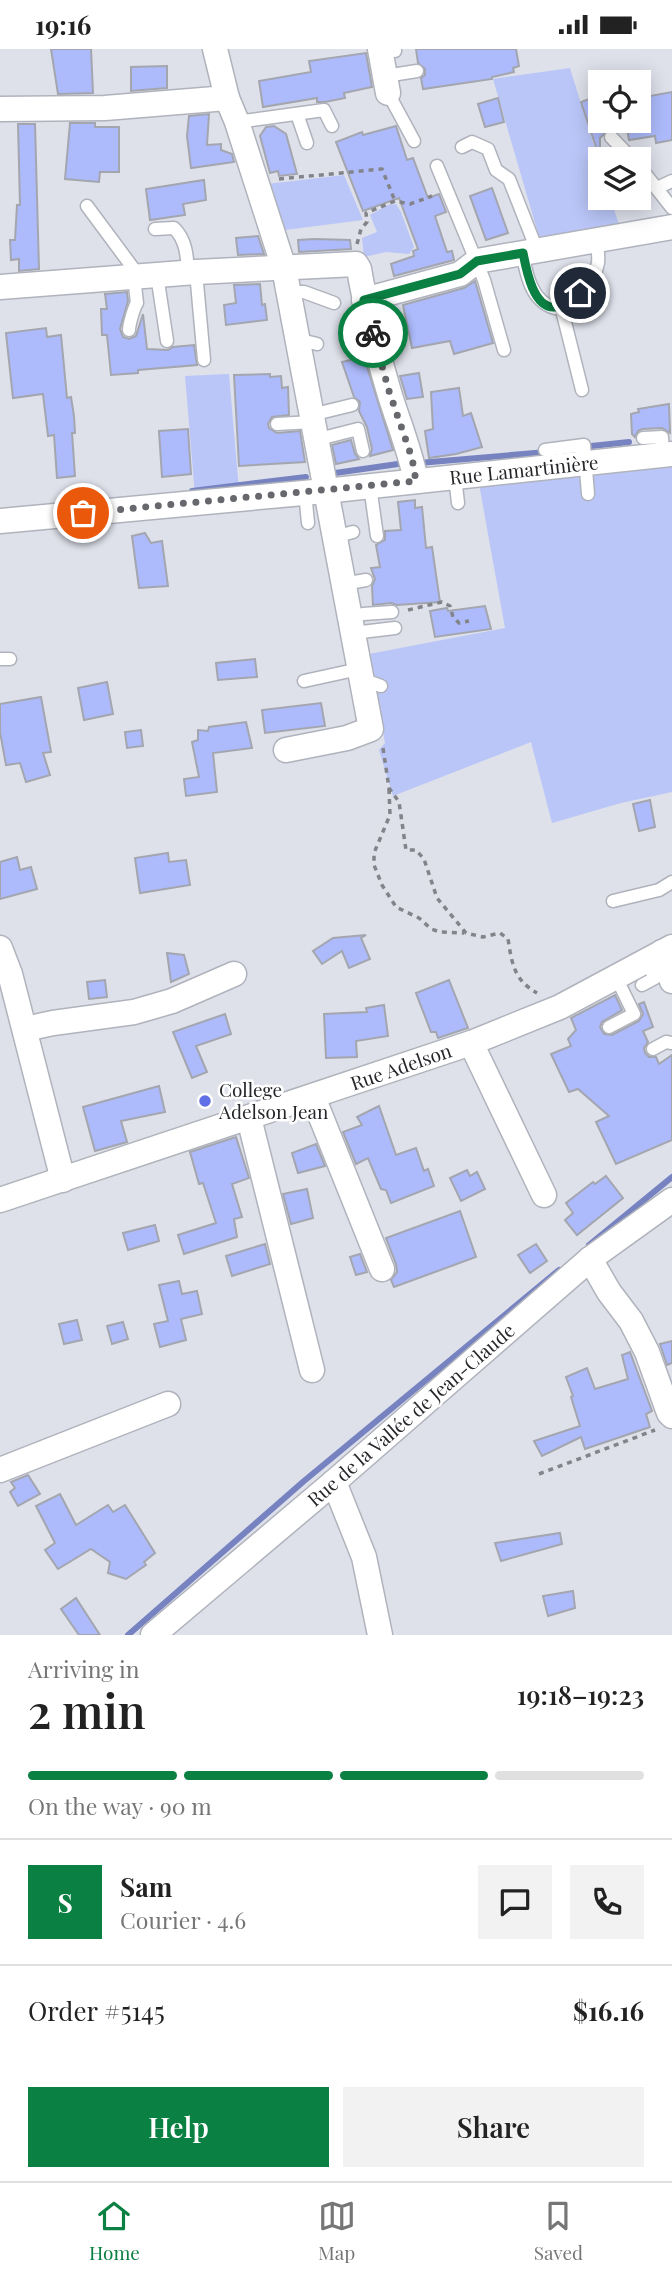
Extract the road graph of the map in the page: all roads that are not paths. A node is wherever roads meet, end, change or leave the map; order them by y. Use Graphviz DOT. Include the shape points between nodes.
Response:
graph roads {
  1 [pos="215,49"];
  2 [pos="390,50"];
  3 [pos="417,71"];
  4 [pos="386,85"];
  5 [pos="227,98"];
  6 [pos="0,109"];
  7 [pos="297,114"];
  8 [pos="237,123"];
  9 [pos="332,125"];
  10 [pos="611,137"];
  11 [pos="414,141"];
  12 [pos="307,143"];
  13 [pos="462,147"];
  14 [pos="621,147"];
  15 [pos="437,166"];
  16 [pos="651,181"];
  17 [pos="672,181"];
  18 [pos="657,188"];
  19 [pos="87,206"];
  20 [pos="672,208"];
  21 [pos="672,227"];
  22 [pos="155,229"];
  23 [pos="597,240"];
  24 [pos="530,251"];
  25 [pos="477,261"];
  26 [pos="192,272"];
  27 [pos="145,276"];
  28 [pos="287,280"];
  29 [pos="0,286"];
  30 [pos="364,300"];
  31 [pos="334,303"];
  32 [pos="561,306"];
  33 [pos="129,330"];
  34 [pos="167,341"];
  35 [pos="504,350"];
  36 [pos="204,360"];
  37 [pos="582,390"];
  38 [pos="352,405"];
  39 [pos="277,424"];
  40 [pos="313,425"];
  41 [pos="643,438"];
  42 [pos="363,450"];
  43 [pos="545,450"];
  44 [pos="668,455"];
  45 [pos="584,463"];
  46 [pos="455,477"];
  47 [pos="409,478"];
  48 [pos="370,486"];
  49 [pos="315,492"];
  50 [pos="588,494"];
  51 [pos="458,503"];
  52 [pos="0,521"];
  53 [pos="308,523"];
  54 [pos="377,536"];
  55 [pos="392,612"];
  56 [pos="351,625"];
  57 [pos="395,628"];
  58 [pos="367,678"];
  59 [pos="304,681"];
  60 [pos="286,750"];
  61 [pos="672,882"];
  62 [pos="613,901"];
  63 [pos="0,948"];
  64 [pos="655,961"];
  65 [pos="234,974"];
  66 [pos="616,977"];
  67 [pos="672,981"];
  68 [pos="609,1027"];
  69 [pos="25,1029"];
  70 [pos="471,1043"];
  71 [pos="672,1043"];
  72 [pos="653,1049"];
  73 [pos="313,1097"];
  74 [pos="249,1118"];
  75 [pos="63,1180"];
  76 [pos="544,1195"];
  77 [pos="0,1200"];
  78 [pos="672,1200"];
  79 [pos="590,1259"];
  80 [pos="382,1269"];
  81 [pos="312,1370"];
  82 [pos="168,1404"];
  83 [pos="666,1422"];
  84 [pos="0,1470"];
  85 [pos="334,1482"];
  86 [pos="153,1635"];
  87 [pos="380,1635"];
  1 -- 5 [label="street"];
  2 -- 4 [label="street"];
  3 -- 4 [label="lane"];
  4 -- 11 [label="lane"];
  5 -- 6 [label="street" via="105,108"];
  5 -- 8 [label="street"];
  7 -- 8 [label="lane"];
  7 -- 9 [label="lane" via="324,110"];
  7 -- 12 [label="lane"];
  8 -- 28 [label="street"];
  10 -- 14 [label="lane"];
  13 -- 24 [label="lane" via="472,142 488,149 496,170 509,179"];
  15 -- 25 [label="lane"];
  16 -- 18 [label="lane"];
  17 -- 18 [label="lane"];
  18 -- 20 [label="lane"];
  19 -- 27 [label="lane" via="132,268"];
  21 -- 23 [label="street"];
  22 -- 26 [label="lane" via="174,228 180,234"];
  23 -- 24 [label="street"];
  23 -- 32 [label="lane" via="596,268 580,293"];
  24 -- 25 [label="street"];
  24 -- 32 [label="lane" via="528,276 540,299 550,307"];
  25 -- 30 [label="street" via="460,274"];
  25 -- 35 [label="lane"];
  26 -- 27 [label="street"];
  26 -- 28 [label="street"];
  26 -- 36 [label="lane"];
  27 -- 29 [label="street"];
  27 -- 33 [label="lane"];
  27 -- 34 [label="lane"];
  28 -- 30 [label="street" via="355,264"];
  28 -- 31 [label="lane"];
  28 -- 40 [label="street" via="308,343"];
  30 -- 47 [label="street"];
  32 -- 37 [label="lane"];
  38 -- 40 [label="lane"];
  39 -- 40 [label="lane"];
  40 -- 42 [label="lane" via="358,429"];
  40 -- 49 [label="street"];
  41 -- 44 [label="lane" via="662,437"];
  43 -- 45 [label="lane" via="584,445"];
  44 -- 45 [label="street, Rue Lamartinière"];
  45 -- 46 [label="street, Rue Lamartinière"];
  45 -- 50 [label="lane"];
  46 -- 47 [label="street, Rue Lamartinière"];
  46 -- 51 [label="lane"];
  47 -- 48 [label="street, Rue Lamartinière"];
  48 -- 49 [label="street, Rue Lamartinière"];
  48 -- 54 [label="lane"];
  49 -- 52 [label="street, Rue Lamartinière"];
  49 -- 53 [label="lane"];
  49 -- 56 [label="street" via="344,534 354,582"];
  55 -- 56 [label="lane" via="363,614"];
  56 -- 57 [label="lane"];
  56 -- 58 [label="street"];
  58 -- 59 [label="lane"];
  58 -- 60 [label="street" via="371,729 347,739"];
  61 -- 62 [label="lane" via="659,890"];
  63 -- 69 [label="street"];
  64 -- 66 [label="street, Rue Adelson"];
  64 -- 67 [label="street"];
  65 -- 69 [label="street" via="134,1011"];
  66 -- 68 [label="lane" via="634,1014"];
  66 -- 70 [label="street, Rue Adelson" via="560,1007"];
  69 -- 75 [label="street"];
  70 -- 73 [label="street, Rue Adelson"];
  70 -- 76 [label="street"];
  71 -- 72 [label="lane"];
  73 -- 74 [label="street, Rue Adelson"];
  73 -- 80 [label="street"];
  74 -- 75 [label="street, Rue Adelson"];
  74 -- 81 [label="street"];
  75 -- 77 [label="street, Rue Adelson"];
  78 -- 79 [label="street, Rue de la Vallée de Jean-Claude"];
  79 -- 83 [label="street" via="647,1352 669,1413"];
  79 -- 85 [label="street, Rue de la Vallée de Jean-Claude"];
  82 -- 84 [label="street"];
  85 -- 86 [label="street, Rue de la Vallée de Jean-Claude"];
  85 -- 87 [label="street" via="363,1557"];
}
